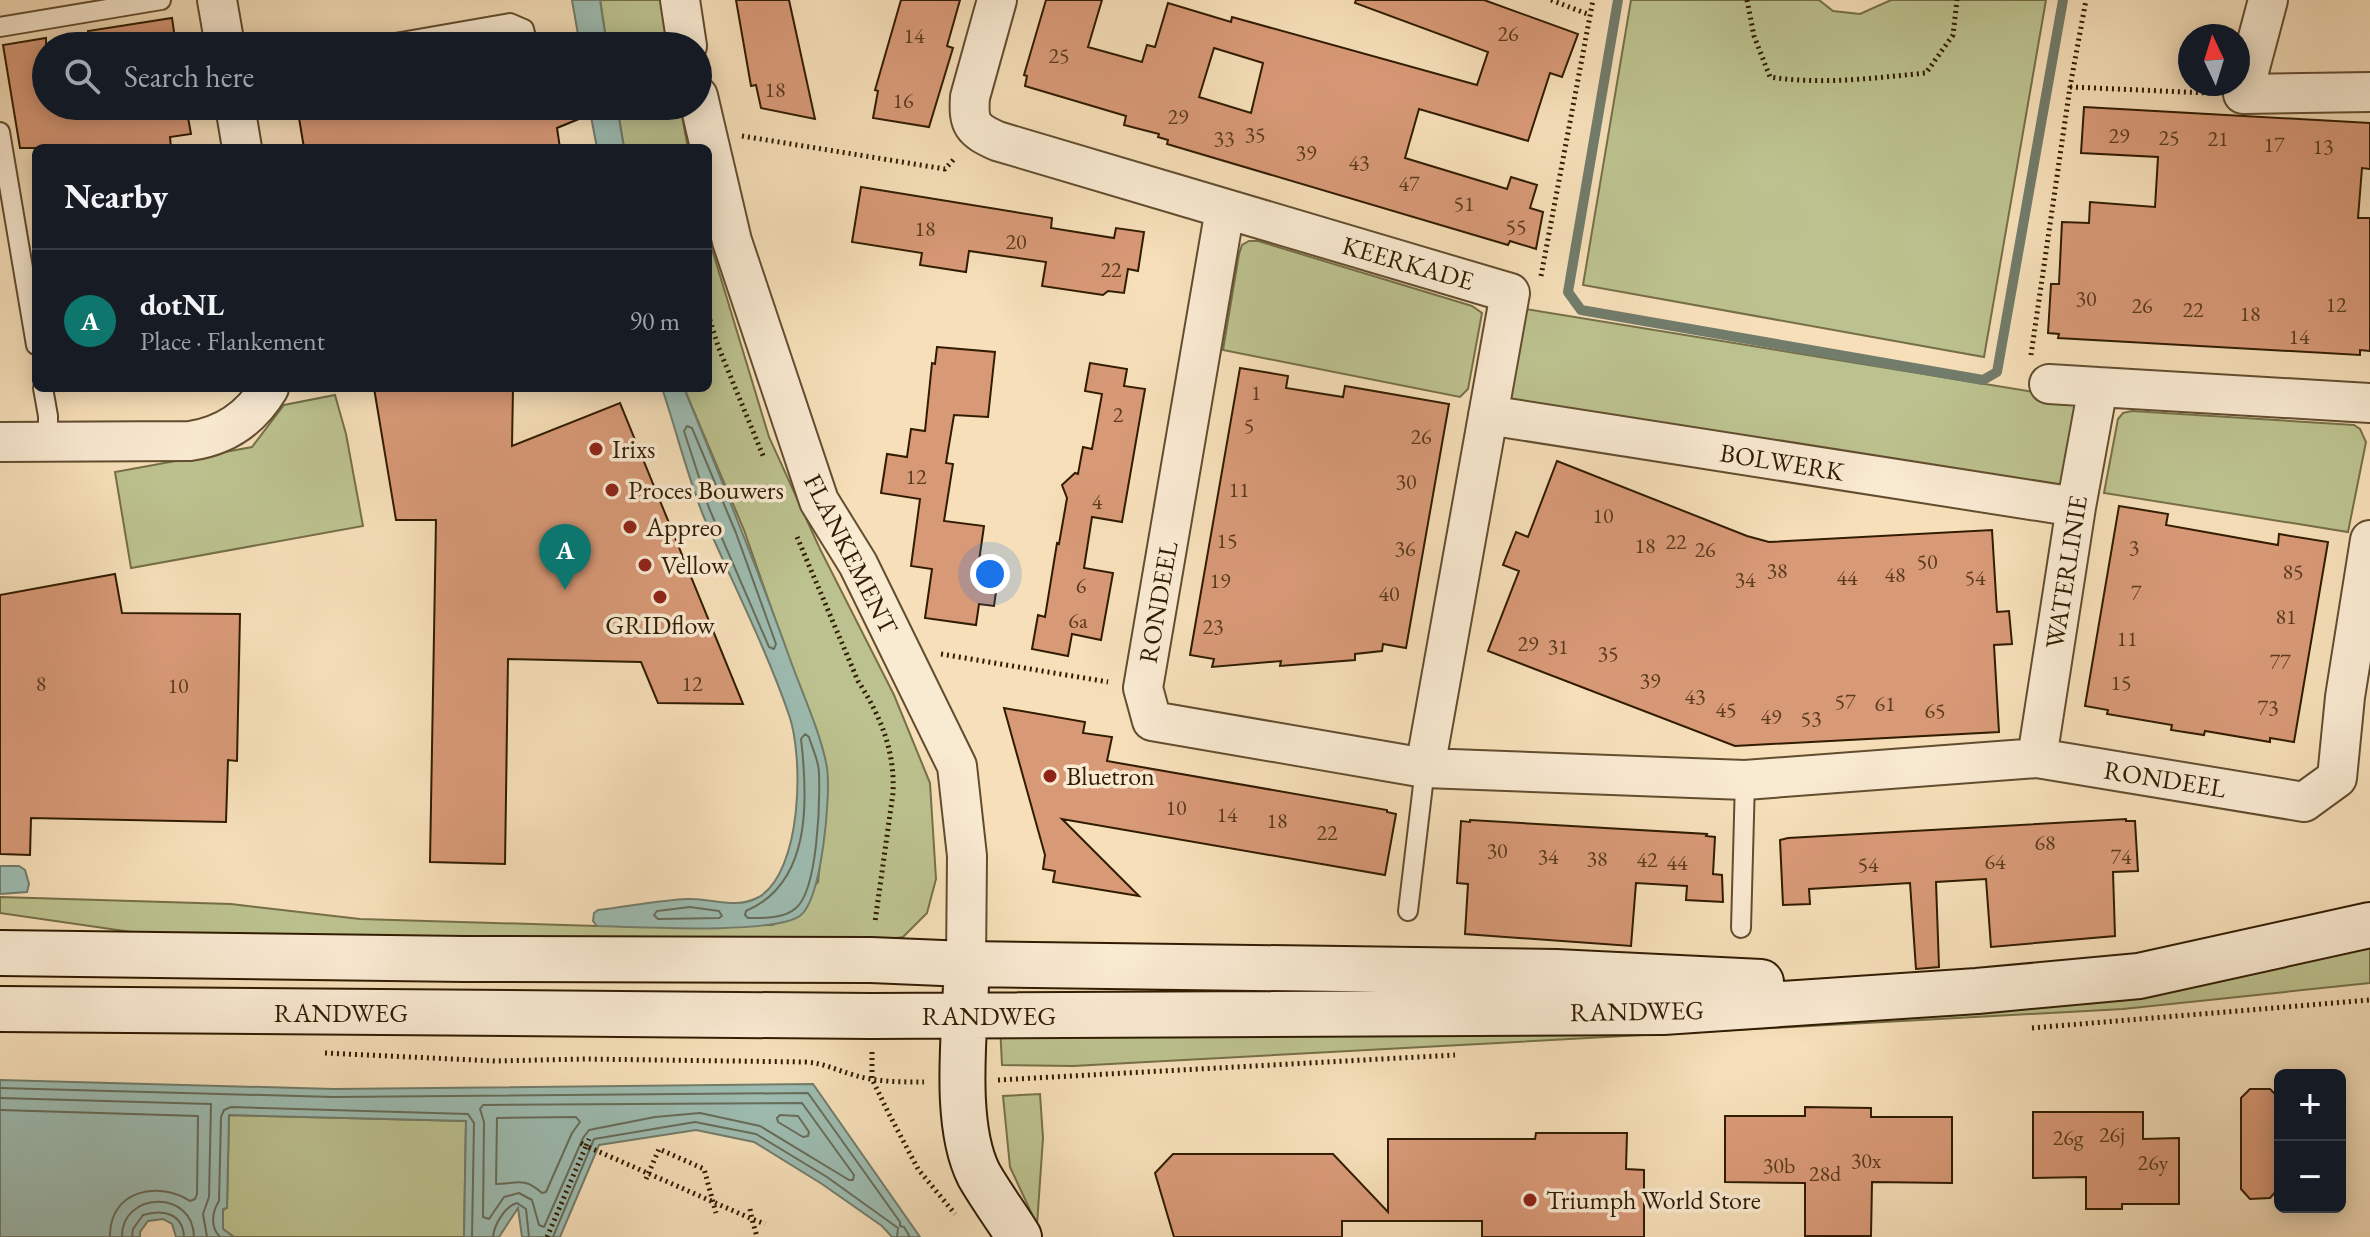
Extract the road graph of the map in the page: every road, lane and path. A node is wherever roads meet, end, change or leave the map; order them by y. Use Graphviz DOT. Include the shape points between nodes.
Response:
graph roads {
  1 [pos="161,0"];
  2 [pos="217,0"];
  3 [pos="680,0"];
  4 [pos="997,0"];
  5 [pos="1551,0"];
  6 [pos="1593,0"];
  7 [pos="1747,0"];
  8 [pos="1957,0"];
  9 [pos="2086,0"];
  10 [pos="2268,0"];
  11 [pos="1590,15"];
  12 [pos="0,27"];
  13 [pos="223,32"];
  14 [pos="458,32"];
  15 [pos="525,32"];
  16 [pos="685,32"];
  17 [pos="2250,68"];
  18 [pos="2070,87"];
  19 [pos="2178,91"];
  20 [pos="2370,92"];
  21 [pos="2250,94"];
  22 [pos="237,120"];
  23 [pos="703,120"];
  24 [pos="0,132"];
  25 [pos="978,133"];
  26 [pos="707,138"];
  27 [pos="241,144"];
  28 [pos="708,144"];
  29 [pos="712,159"];
  30 [pos="1225,209"];
  31 [pos="1510,293"];
  32 [pos="32,321"];
  33 [pos="712,327"];
  34 [pos="2049,384"];
  35 [pos="2098,387"];
  36 [pos="44,392"];
  37 [pos="266,392"];
  38 [pos="2370,403"];
  39 [pos="1488,415"];
  40 [pos="0,442"];
  41 [pos="48,442"];
  42 [pos="769,470"];
  43 [pos="2076,507"];
  44 [pos="793,529"];
  45 [pos="2370,540"];
  46 [pos="937,656"];
  47 [pos="1143,688"];
  48 [pos="2037,758"];
  49 [pos="1425,768"];
  50 [pos="1745,780"];
  51 [pos="1408,911"];
  52 [pos="2370,925"];
  53 [pos="1741,928"];
  54 [pos="0,953"];
  55 [pos="871,960"];
  56 [pos="966,964"];
  57 [pos="1977,991"];
  58 [pos="0,1009"];
  59 [pos="965,1015"];
  60 [pos="871,1016"];
  61 [pos="315,1052"];
  62 [pos="872,1079"];
  63 [pos="647,1176"];
  64 [pos="713,1201"];
  65 [pos="750,1209"];
  66 [pos="716,1213"];
  67 [pos="752,1219"];
  68 [pos="765,1224"];
  69 [pos="964,1226"];
  70 [pos="547,1237"];
  71 [pos="757,1237"];
  72 [pos="1019,1237"];
  1 -- 12 [label="lane"];
  2 -- 13 [label="street"];
  3 -- 16 [label="street"];
  4 -- 25 [label="street" via="970,97 969,113"];
  5 -- 11 [label="path"];
  6 -- 11 [label="path"];
  7 -- 8 [label="path" via="1770,77 1802,82 1926,73 1953,35"];
  9 -- 18 [label="path"];
  10 -- 17 [label="street"];
  11 -- 31 [label="path" via="1541,279"];
  14 -- 15 [label="lane" via="510,23"];
  18 -- 19 [label="path"];
  18 -- 34 [label="path" via="2030,360"];
  20 -- 21 [label="street"];
  22 -- 27 [label="street"];
  23 -- 26 [label="street, FLANKEMENT"];
  24 -- 32 [label="lane"];
  25 -- 26 [label="path" via="945,169 732,134"];
  25 -- 30 [label="street, KEERKADE"];
  26 -- 28 [label="street, FLANKEMENT"];
  29 -- 56 [label="street, FLANKEMENT" via="732,241 819,501 858,564 957,766 967,856"];
  30 -- 31 [label="street, KEERKADE"];
  30 -- 47 [label="street, RONDEEL"];
  31 -- 39 [label="street, KEERKADE"];
  33 -- 42 [label="path"];
  34 -- 35 [label="street"];
  35 -- 38 [label="street"];
  35 -- 43 [label="street, WATERLINIE"];
  36 -- 41 [label="lane"];
  37 -- 41 [label="street" via="247,417 207,439"];
  39 -- 43 [label="street, BOLWERK"];
  39 -- 49 [label="street, KEERKADE"];
  40 -- 41 [label="street"];
  43 -- 48 [label="street, WATERLINIE"];
  44 -- 55 [label="path" via="858,681 885,730 891,754 893,793"];
  45 -- 48 [label="street, RONDEEL" via="2337,778 2304,802"];
  46 -- 47 [label="path"];
  47 -- 49 [label="street, RONDEEL" via="1152,721"];
  48 -- 50 [label="street, RONDEEL"];
  49 -- 50 [label="street, RONDEEL"];
  49 -- 51 [label="lane"];
  50 -- 53 [label="lane"];
  52 -- 57 [label="main road, RANDWEG" via="2139,976"];
  54 -- 55 [label="main road, RANDWEG"];
  55 -- 56 [label="main road, RANDWEG"];
  56 -- 57 [label="main road, RANDWEG" via="1556,972"];
  56 -- 59 [label="main road"];
  57 -- 59 [label="main road, RANDWEG" via="1663,1012"];
  58 -- 60 [label="main road, RANDWEG"];
  59 -- 60 [label="main road, RANDWEG"];
  59 -- 72 [label="main road" via="962,1082 969,1143 978,1173"];
  60 -- 62 [label="path"];
  61 -- 62 [label="path, RANDWEG" via="495,1061 805,1062"];
  62 -- 69 [label="path" via="918,1169"];
  63 -- 64 [label="path"];
  63 -- 64 [label="path" via="659,1149 704,1169"];
  63 -- 70 [label="path" via="585,1143"];
  64 -- 66 [label="path"];
  64 -- 67 [label="path"];
  65 -- 67 [label="path"];
  67 -- 68 [label="path"];
  67 -- 71 [label="path"];
}
